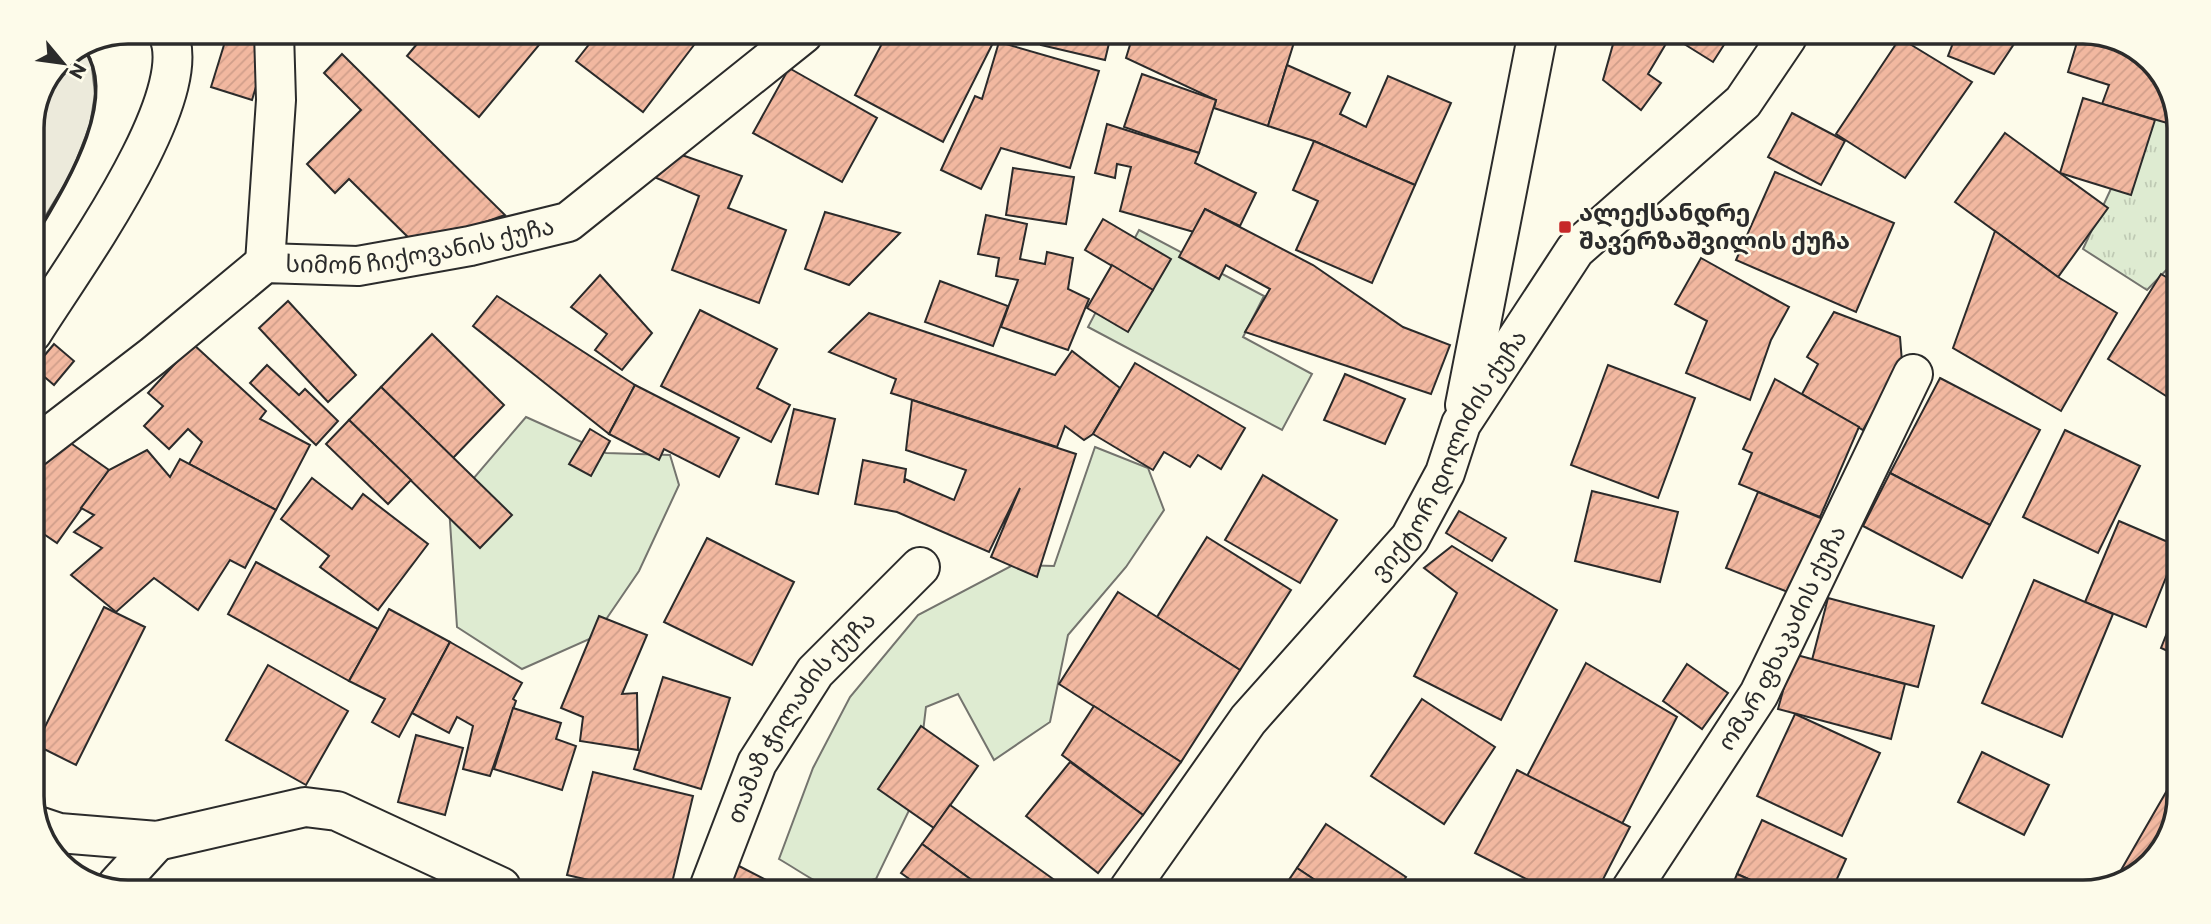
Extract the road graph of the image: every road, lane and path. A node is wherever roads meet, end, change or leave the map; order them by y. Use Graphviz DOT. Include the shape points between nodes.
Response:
graph roads {
  1 [pos="168,44"];
  2 [pos="274,44"];
  3 [pos="790,44"];
  4 [pos="1537,44"];
  5 [pos="1782,44"];
  6 [pos="265,263"];
  7 [pos="44,314"];
  8 [pos="1913,374"];
  9 [pos="1461,424"];
  10 [pos="44,440"];
  11 [pos="920,567"];
  12 [pos="51,830"];
  13 [pos="156,841"];
  14 [pos="122,880"];
  15 [pos="486,880"];
  16 [pos="712,880"];
  17 [pos="1135,880"];
  18 [pos="1637,880"];
  1 -- 7 [label="street" via="172,73 143,156"];
  2 -- 6 [label="street, სიმონ ჩიქოვანის ქუჩა" via="276,100"];
  3 -- 6 [label="street, სიმონ ჩიქოვანის ქუჩა" via="568,222 358,266"];
  4 -- 9 [label="street"];
  5 -- 9 [label="street, ვიქტორ დოლიძის ქუჩა" via="1742,102 1575,250"];
  6 -- 10 [label="street, სიმონ ჩიქოვანის ქუჩა"];
  8 -- 18 [label="street, ომარ ფხაკაძის ქუჩა" via="1759,694"];
  9 -- 17 [label="street, ვიქტორ დოლიძის ქუჩა" via="1445,473 1410,538 1248,720"];
  11 -- 16 [label="street, თამაზ ჭილაძის ქუჩა" via="815,672 757,764"];
  12 -- 13 [label="street"];
  13 -- 14 [label="street"];
  13 -- 15 [label="street" via="305,807 337,811"];
}
